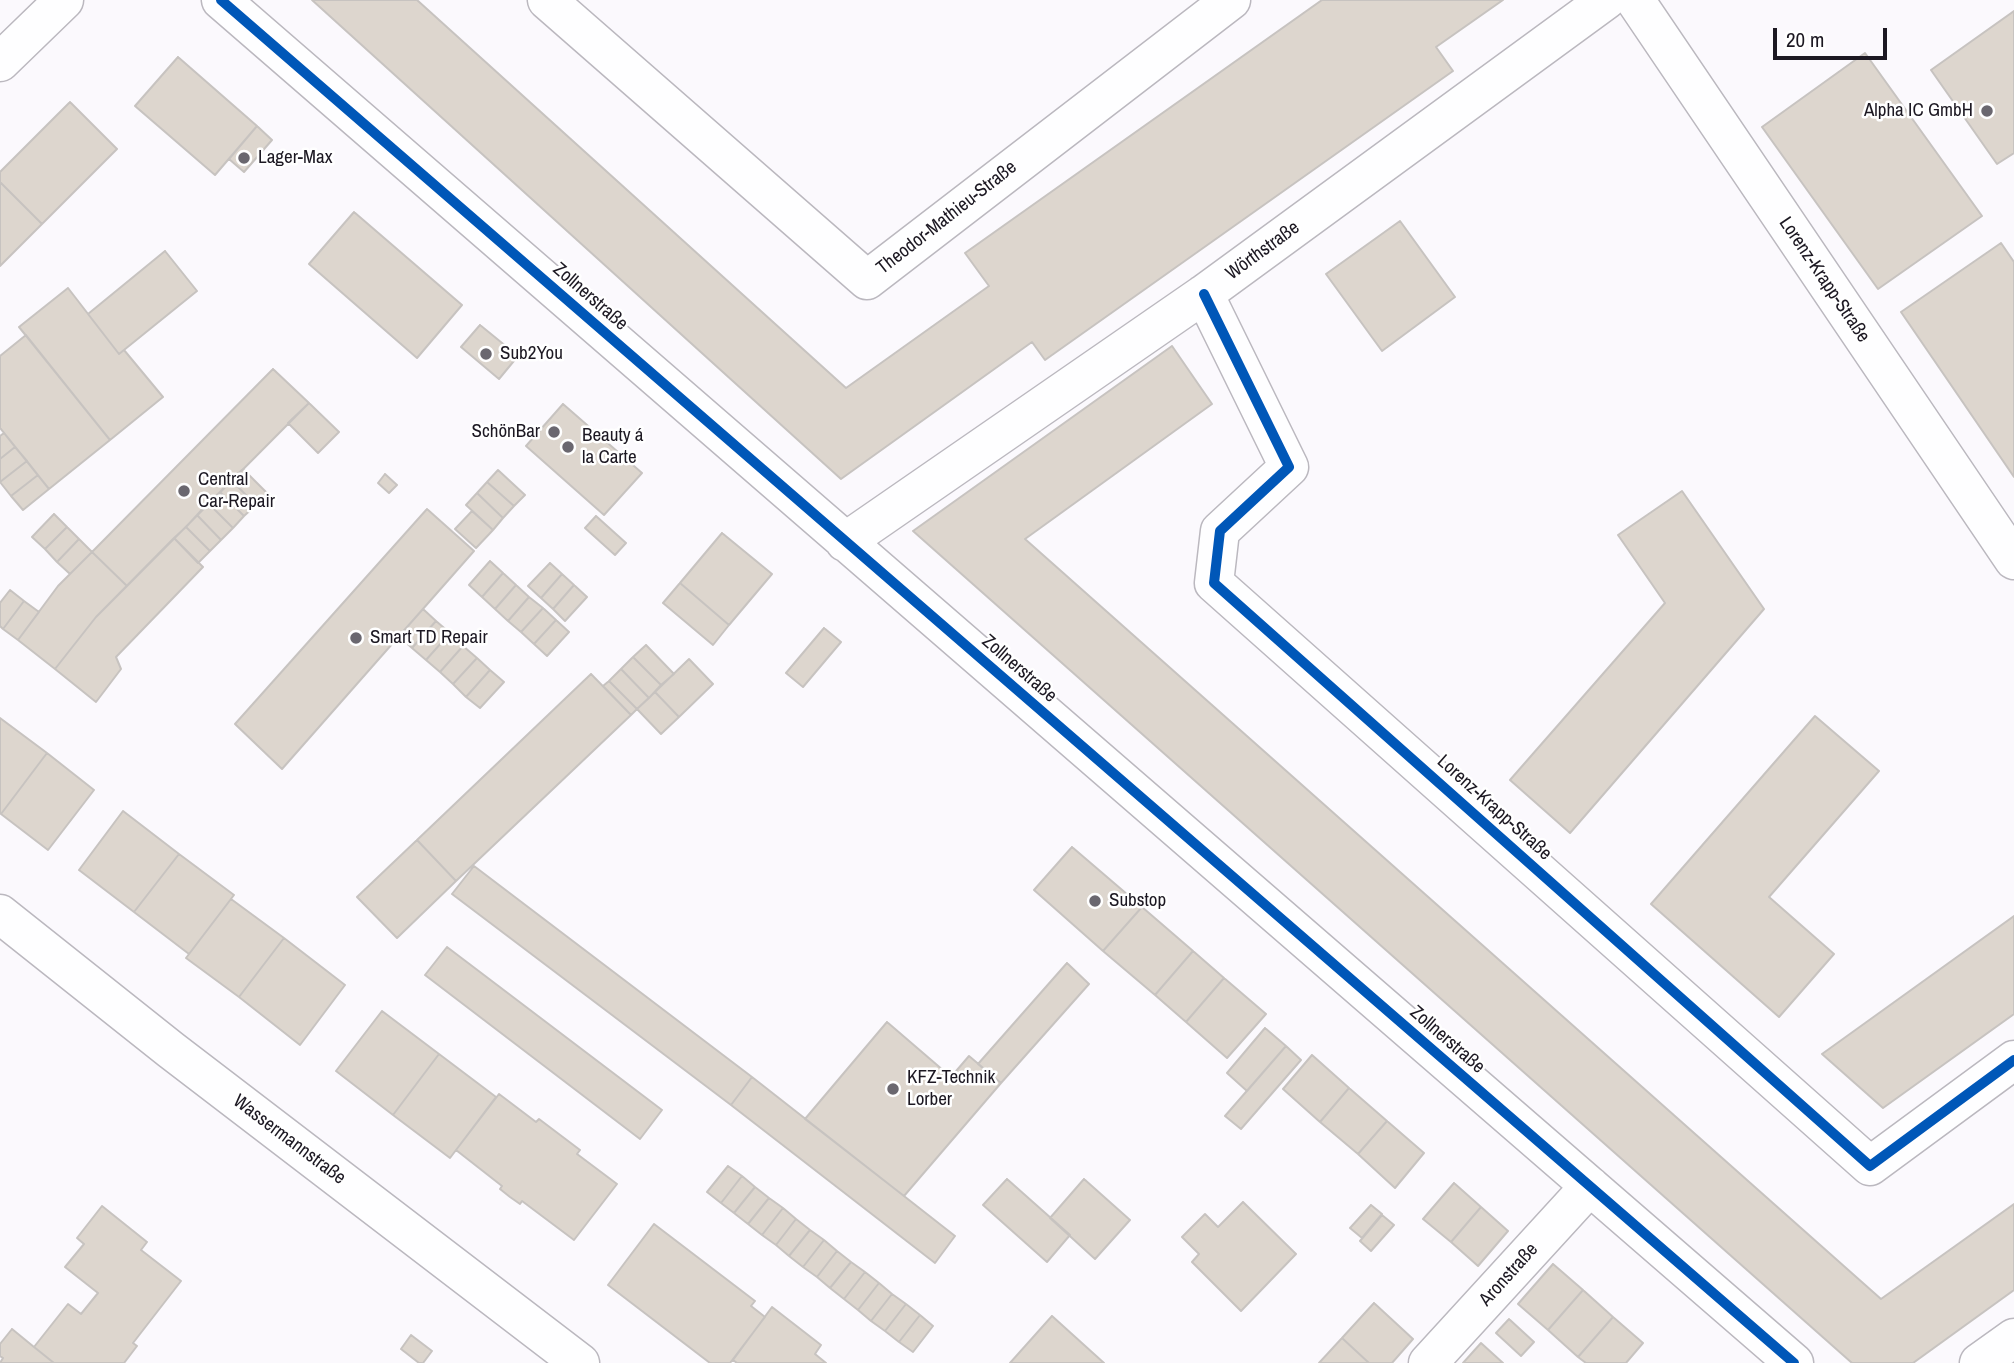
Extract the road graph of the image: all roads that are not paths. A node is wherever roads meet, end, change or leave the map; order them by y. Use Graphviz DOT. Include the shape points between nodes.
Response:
graph roads {
  1 [pos="64,0"];
  2 [pos="221,0"];
  3 [pos="547,0"];
  4 [pos="1231,0"];
  5 [pos="1606,0"];
  6 [pos="1635,0"];
  7 [pos="0,62"];
  8 [pos="1204,294"];
  9 [pos="845,542"];
  10 [pos="2014,560"];
  11 [pos="0,914"];
  12 [pos="2014,1060"];
  13 [pos="1590,1186"];
  14 [pos="2014,1338"];
  15 [pos="580,1363"];
  16 [pos="1428,1363"];
  17 [pos="1794,1363"];
  18 [pos="1980,1363"];
  1 -- 7 [label="street"];
  2 -- 9 [label="street, Zollnerstraße"];
  3 -- 4 [label="street, Theodor-Mathieu-Straße" via="867,280"];
  5 -- 8 [label="street, Wörthstraße"];
  6 -- 10 [label="street, Lorenz-Krapp-Straße"];
  8 -- 9 [label="street, Wörthstraße"];
  8 -- 12 [label="street, Lorenz-Krapp-Straße" via="1289,467 1220,531 1214,583 1870,1166"];
  9 -- 13 [label="street, Zollnerstraße"];
  11 -- 15 [label="street, Wassermannstraße"];
  13 -- 16 [label="street, Aronstraße"];
  13 -- 17 [label="street, Zollnerstraße"];
  14 -- 18 [label="street"];
}
